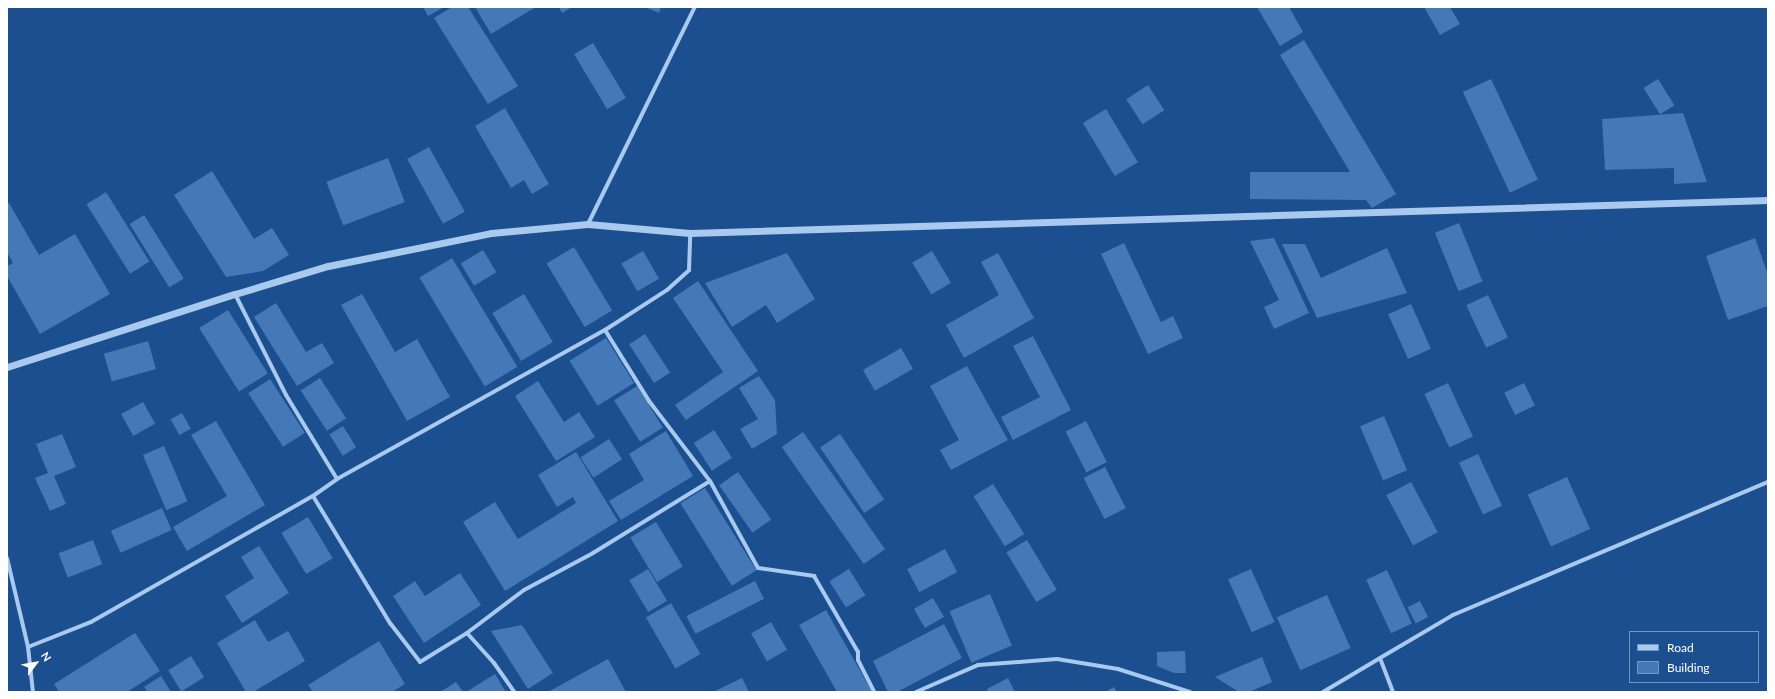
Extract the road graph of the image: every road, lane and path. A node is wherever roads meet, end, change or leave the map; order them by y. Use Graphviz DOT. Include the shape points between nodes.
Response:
graph roads {
  1 [pos="695,7"];
  2 [pos="1768,200"];
  3 [pos="588,224"];
  4 [pos="690,233"];
  5 [pos="235,294"];
  6 [pos="605,330"];
  7 [pos="7,367"];
  8 [pos="338,479"];
  9 [pos="710,482"];
  10 [pos="1768,482"];
  11 [pos="312,496"];
  12 [pos="7,558"];
  13 [pos="467,633"];
  14 [pos="28,647"];
  15 [pos="1380,658"];
  16 [pos="33,692"];
  17 [pos="514,692"];
  18 [pos="874,692"];
  19 [pos="916,692"];
  20 [pos="1190,692"];
  21 [pos="1323,692"];
  22 [pos="1393,692"];
  1 -- 3 [label="street"];
  2 -- 4 [label="street"];
  3 -- 4 [label="street"];
  3 -- 5 [label="street" via="483,235 328,266"];
  4 -- 6 [label="street" via="688,270 667,290"];
  5 -- 7 [label="street"];
  5 -- 8 [label="street" via="286,396"];
  6 -- 8 [label="street"];
  6 -- 9 [label="street" via="650,401"];
  8 -- 11 [label="street"];
  9 -- 13 [label="street" via="592,553 524,590"];
  9 -- 18 [label="street" via="758,568 814,576 858,652 858,660"];
  10 -- 15 [label="street" via="1453,616"];
  11 -- 13 [label="street" via="390,623 420,662"];
  11 -- 14 [label="street" via="91,622"];
  12 -- 14 [label="street"];
  13 -- 17 [label="street" via="494,663"];
  14 -- 16 [label="street"];
  15 -- 21 [label="street"];
  15 -- 22 [label="street"];
  19 -- 20 [label="street" via="978,665 1057,659 1118,669"];
}
